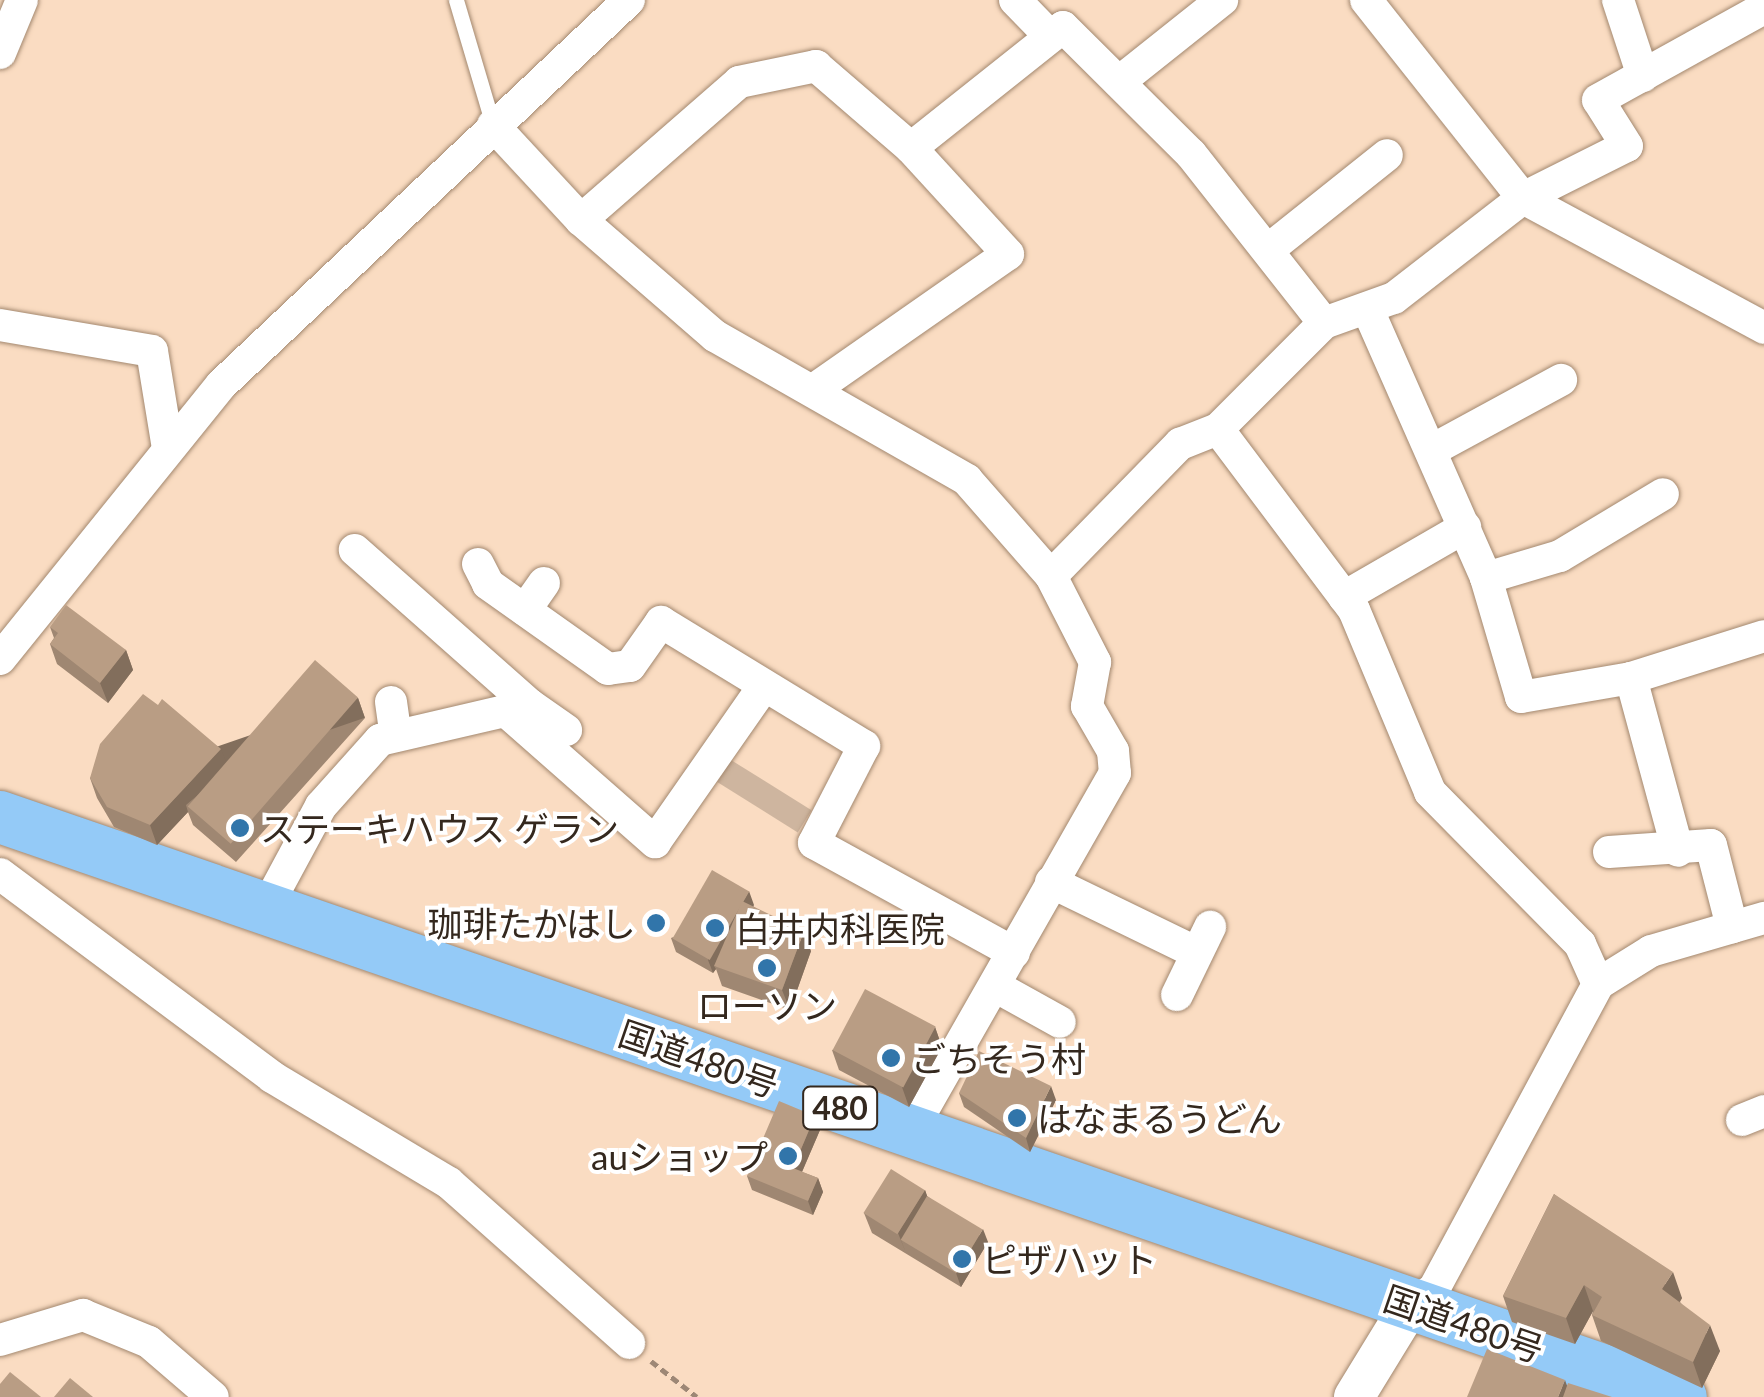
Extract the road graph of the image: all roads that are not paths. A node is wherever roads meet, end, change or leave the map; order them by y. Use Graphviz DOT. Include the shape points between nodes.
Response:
graph roads {
  1 [pos="22,0"];
  2 [pos="456,0"];
  3 [pos="629,0"];
  4 [pos="1015,0"];
  5 [pos="1222,0"];
  6 [pos="1366,0"];
  7 [pos="1618,0"];
  8 [pos="1764,8"];
  9 [pos="1050,36"];
  10 [pos="0,53"];
  11 [pos="1643,76"];
  12 [pos="1119,82"];
  13 [pos="493,125"];
  14 [pos="911,148"];
  15 [pos="1387,156"];
  16 [pos="1523,198"];
  17 [pos="582,220"];
  18 [pos="1268,250"];
  19 [pos="1368,310"];
  20 [pos="1324,323"];
  21 [pos="0,325"];
  22 [pos="1764,328"];
  23 [pos="1561,380"];
  24 [pos="816,388"];
  25 [pos="1218,429"];
  26 [pos="167,443"];
  27 [pos="1432,450"];
  28 [pos="1663,494"];
  29 [pos="1465,527"];
  30 [pos="355,550"];
  31 [pos="478,564"];
  32 [pos="1051,576"];
  33 [pos="1486,578"];
  34 [pos="544,583"];
  35 [pos="1344,597"];
  36 [pos="526,610"];
  37 [pos="1764,636"];
  38 [pos="0,659"];
  39 [pos="1631,678"];
  40 [pos="763,688"];
  41 [pos="391,702"];
  42 [pos="519,709"];
  43 [pos="566,730"];
  44 [pos="396,736"];
  45 [pos="0,817"];
  46 [pos="1678,851"];
  47 [pos="1610,852"];
  48 [pos="0,874"];
  49 [pos="1051,882"];
  50 [pos="266,908"];
  51 [pos="1764,918"];
  52 [pos="1732,928"];
  53 [pos="1014,953"];
  54 [pos="1598,984"];
  55 [pos="995,986"];
  56 [pos="1177,995"];
  57 [pos="1060,1022"];
  58 [pos="910,1132"];
  59 [pos="1411,1304"];
  60 [pos="0,1340"];
  61 [pos="629,1343"];
  62 [pos="213,1397"];
  63 [pos="1354,1397"];
  64 [pos="1681,1397"];
  1 -- 10 [label="street"];
  2 -- 13 [label="lane"];
  3 -- 13 [label="street"];
  4 -- 9 [label="street"];
  5 -- 12 [label="street"];
  6 -- 16 [label="street"];
  7 -- 11 [label="street"];
  8 -- 11 [label="street"];
  9 -- 12 [label="street" via="1063,26"];
  9 -- 14 [label="street"];
  11 -- 16 [label="street" via="1598,100 1627,146"];
  12 -- 18 [label="street"];
  13 -- 17 [label="street"];
  13 -- 26 [label="street"];
  14 -- 17 [label="street" via="816,66 738,82"];
  14 -- 24 [label="street" via="1008,254"];
  15 -- 18 [label="street"];
  16 -- 19 [label="street"];
  16 -- 22 [label="street"];
  17 -- 24 [label="street" via="715,336"];
  18 -- 20 [label="street"];
  19 -- 20 [label="street"];
  19 -- 27 [label="street"];
  20 -- 25 [label="street"];
  21 -- 26 [label="street" via="152,351"];
  23 -- 27 [label="street"];
  24 -- 32 [label="street" via="967,480"];
  25 -- 32 [label="street" via="1180,444"];
  25 -- 35 [label="street"];
  26 -- 38 [label="street"];
  27 -- 29 [label="street"];
  28 -- 33 [label="street" via="1560,556"];
  29 -- 33 [label="street"];
  29 -- 35 [label="street"];
  30 -- 42 [label="street" via="420,585"];
  31 -- 36 [label="street"];
  32 -- 49 [label="street" via="1095,662 1086,706 1113,750 1115,773"];
  33 -- 39 [label="street" via="1522,697"];
  34 -- 36 [label="street"];
  35 -- 54 [label="street" via="1430,792 1580,944"];
  36 -- 40 [label="street" via="608,669 630,666 672,612"];
  37 -- 39 [label="street"];
  39 -- 46 [label="street"];
  40 -- 42 [label="street" via="656,842"];
  40 -- 53 [label="street" via="864,746 814,842"];
  41 -- 44 [label="street"];
  42 -- 43 [label="street"];
  42 -- 44 [label="street"];
  44 -- 50 [label="street" via="349,766"];
  45 -- 50 [label="highway, 国道480号 / 480"];
  46 -- 47 [label="street"];
  46 -- 52 [label="street" via="1711,845"];
  48 -- 61 [label="street" via="272,1077 449,1183"];
  49 -- 53 [label="street"];
  49 -- 56 [label="street" via="1204,940"];
  50 -- 58 [label="highway, 国道480号 / 480"];
  51 -- 52 [label="street"];
  52 -- 54 [label="street" via="1651,950"];
  53 -- 55 [label="street"];
  54 -- 59 [label="street" via="1434,1289"];
  55 -- 57 [label="street"];
  55 -- 58 [label="street"];
  58 -- 59 [label="highway, 国道480号 / 480"];
  59 -- 63 [label="street"];
  59 -- 64 [label="highway, 国道480号 / 480"];
  60 -- 62 [label="street" via="83,1314 149,1342"];
}
